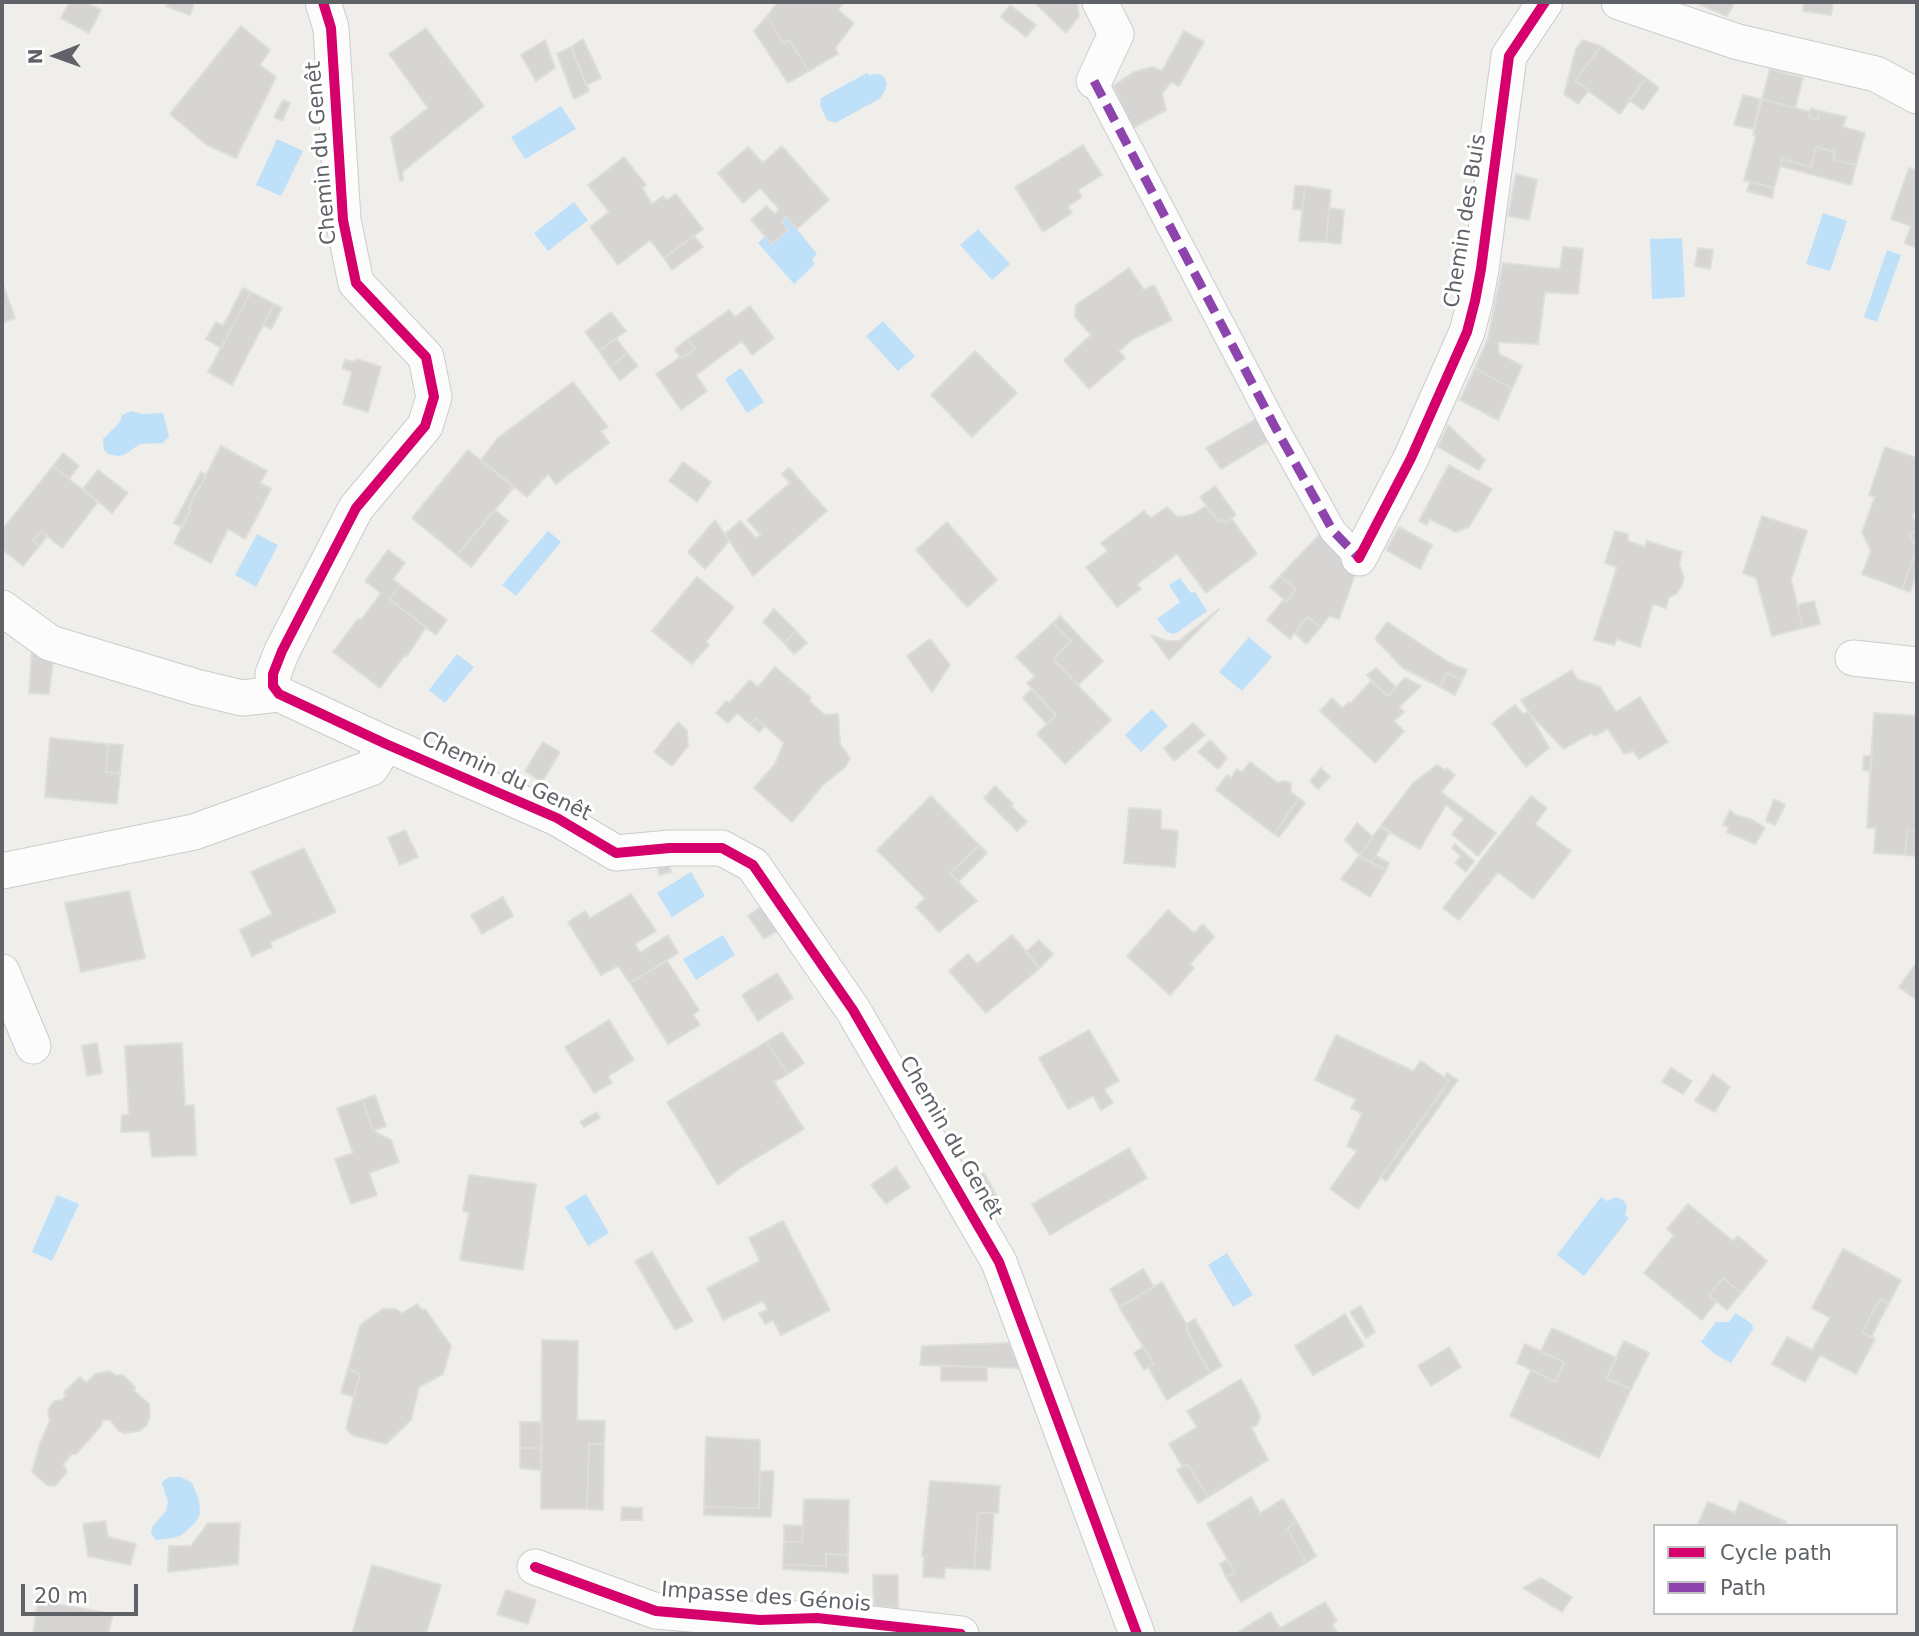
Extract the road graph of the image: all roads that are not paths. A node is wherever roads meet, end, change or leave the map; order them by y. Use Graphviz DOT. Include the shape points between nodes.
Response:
graph roads {
  1 [pos="323,2"];
  2 [pos="1100,2"];
  3 [pos="1545,2"];
  4 [pos="1619,2"];
  5 [pos="1094,81"];
  6 [pos="1917,96"];
  7 [pos="1359,558"];
  8 [pos="2,608"];
  9 [pos="1853,658"];
  10 [pos="1917,665"];
  11 [pos="279,694"];
  12 [pos="386,744"];
  13 [pos="2,871"];
  14 [pos="2,972"];
  15 [pos="33,1046"];
  16 [pos="534,1567"];
  17 [pos="1131,1633"];
  18 [pos="961,1634"];
  1 -- 11 [label="street, Chemin du Genêt" via="331,28 343,220 356,283 426,357 434,397 425,426 356,508 282,652 273,685"];
  2 -- 5 [label="street, Chemin des Buis" via="1116,34"];
  3 -- 7 [label="street, Chemin des Buis" via="1509,56 1467,332 1411,458"];
  4 -- 6 [label="street" via="1738,42 1876,74"];
  5 -- 7 [label="street, Chemin des Buis" via="1326,520"];
  8 -- 11 [label="street" via="50,643 242,698"];
  9 -- 10 [label="street"];
  11 -- 12 [label="street, Chemin du Genêt"];
  12 -- 13 [label="street" via="371,768 194,832"];
  12 -- 17 [label="street, Chemin du Genêt" via="557,818 616,853 722,848 753,865 853,1010 999,1262"];
  14 -- 15 [label="street"];
  16 -- 18 [label="street, Impasse des Génois" via="656,1611 760,1620 817,1618"];
}
